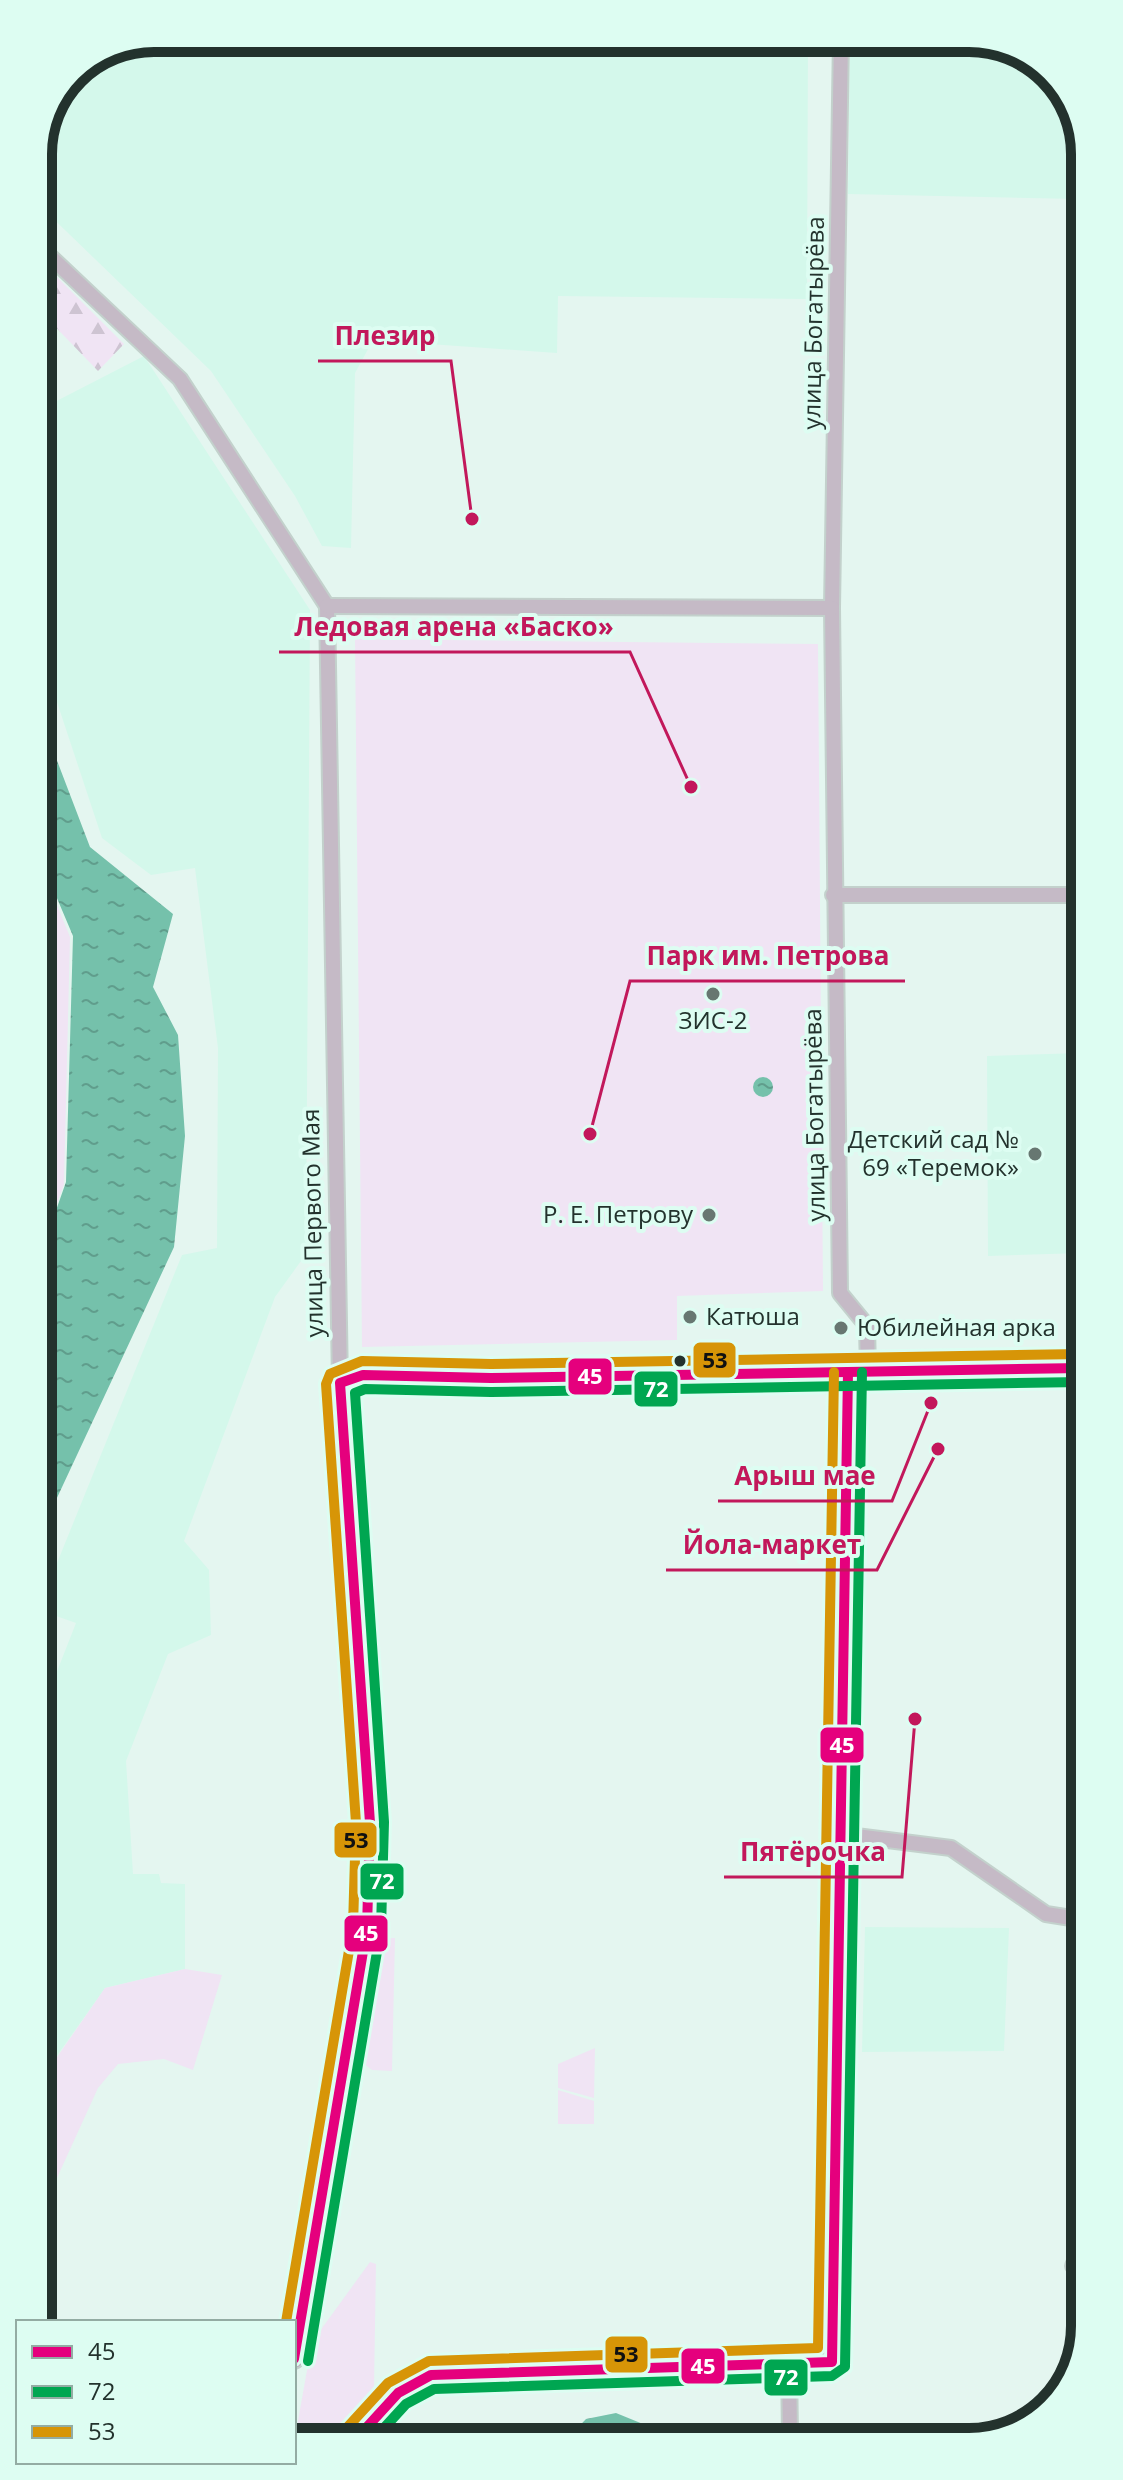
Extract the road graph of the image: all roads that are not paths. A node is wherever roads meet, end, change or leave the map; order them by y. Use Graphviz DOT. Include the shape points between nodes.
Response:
graph roads {
  1 [pos="841,52"];
  2 [pos="52,258"];
  3 [pos="327,606"];
  4 [pos="832,608"];
  5 [pos="833,895"];
  6 [pos="1071,895"];
  7 [pos="1071,1368"];
  8 [pos="868,1371"];
  9 [pos="848,1372"];
  10 [pos="340,1383"];
  11 [pos="840,1834"];
  12 [pos="1071,1918"];
  13 [pos="296,2347"];
  14 [pos="789,2364"];
  15 [pos="365,2428"];
  16 [pos="790,2428"];
  1 -- 4 [label="street, улица Богатырёва"];
  2 -- 3 [label="street" via="180,379"];
  3 -- 4 [label="street"];
  3 -- 10 [label="street, улица Первого Мая"];
  4 -- 5 [label="street, улица Богатырёва"];
  5 -- 6 [label="street"];
  5 -- 8 [label="street, улица Богатырёва" via="840,1293 867,1326"];
  7 -- 8 [label="street"];
  8 -- 9 [label="street"];
  9 -- 10 [label="street" via="363,1375"];
  9 -- 11 [label="street"];
  10 -- 13 [label="street, улица Первого Мая" via="370,1823 367,1928"];
  11 -- 12 [label="street" via="951,1848 1046,1914"];
  11 -- 14 [label="street" via="832,2362"];
  14 -- 15 [label="street" via="431,2375 395,2393"];
  14 -- 16 [label="street"];
}
